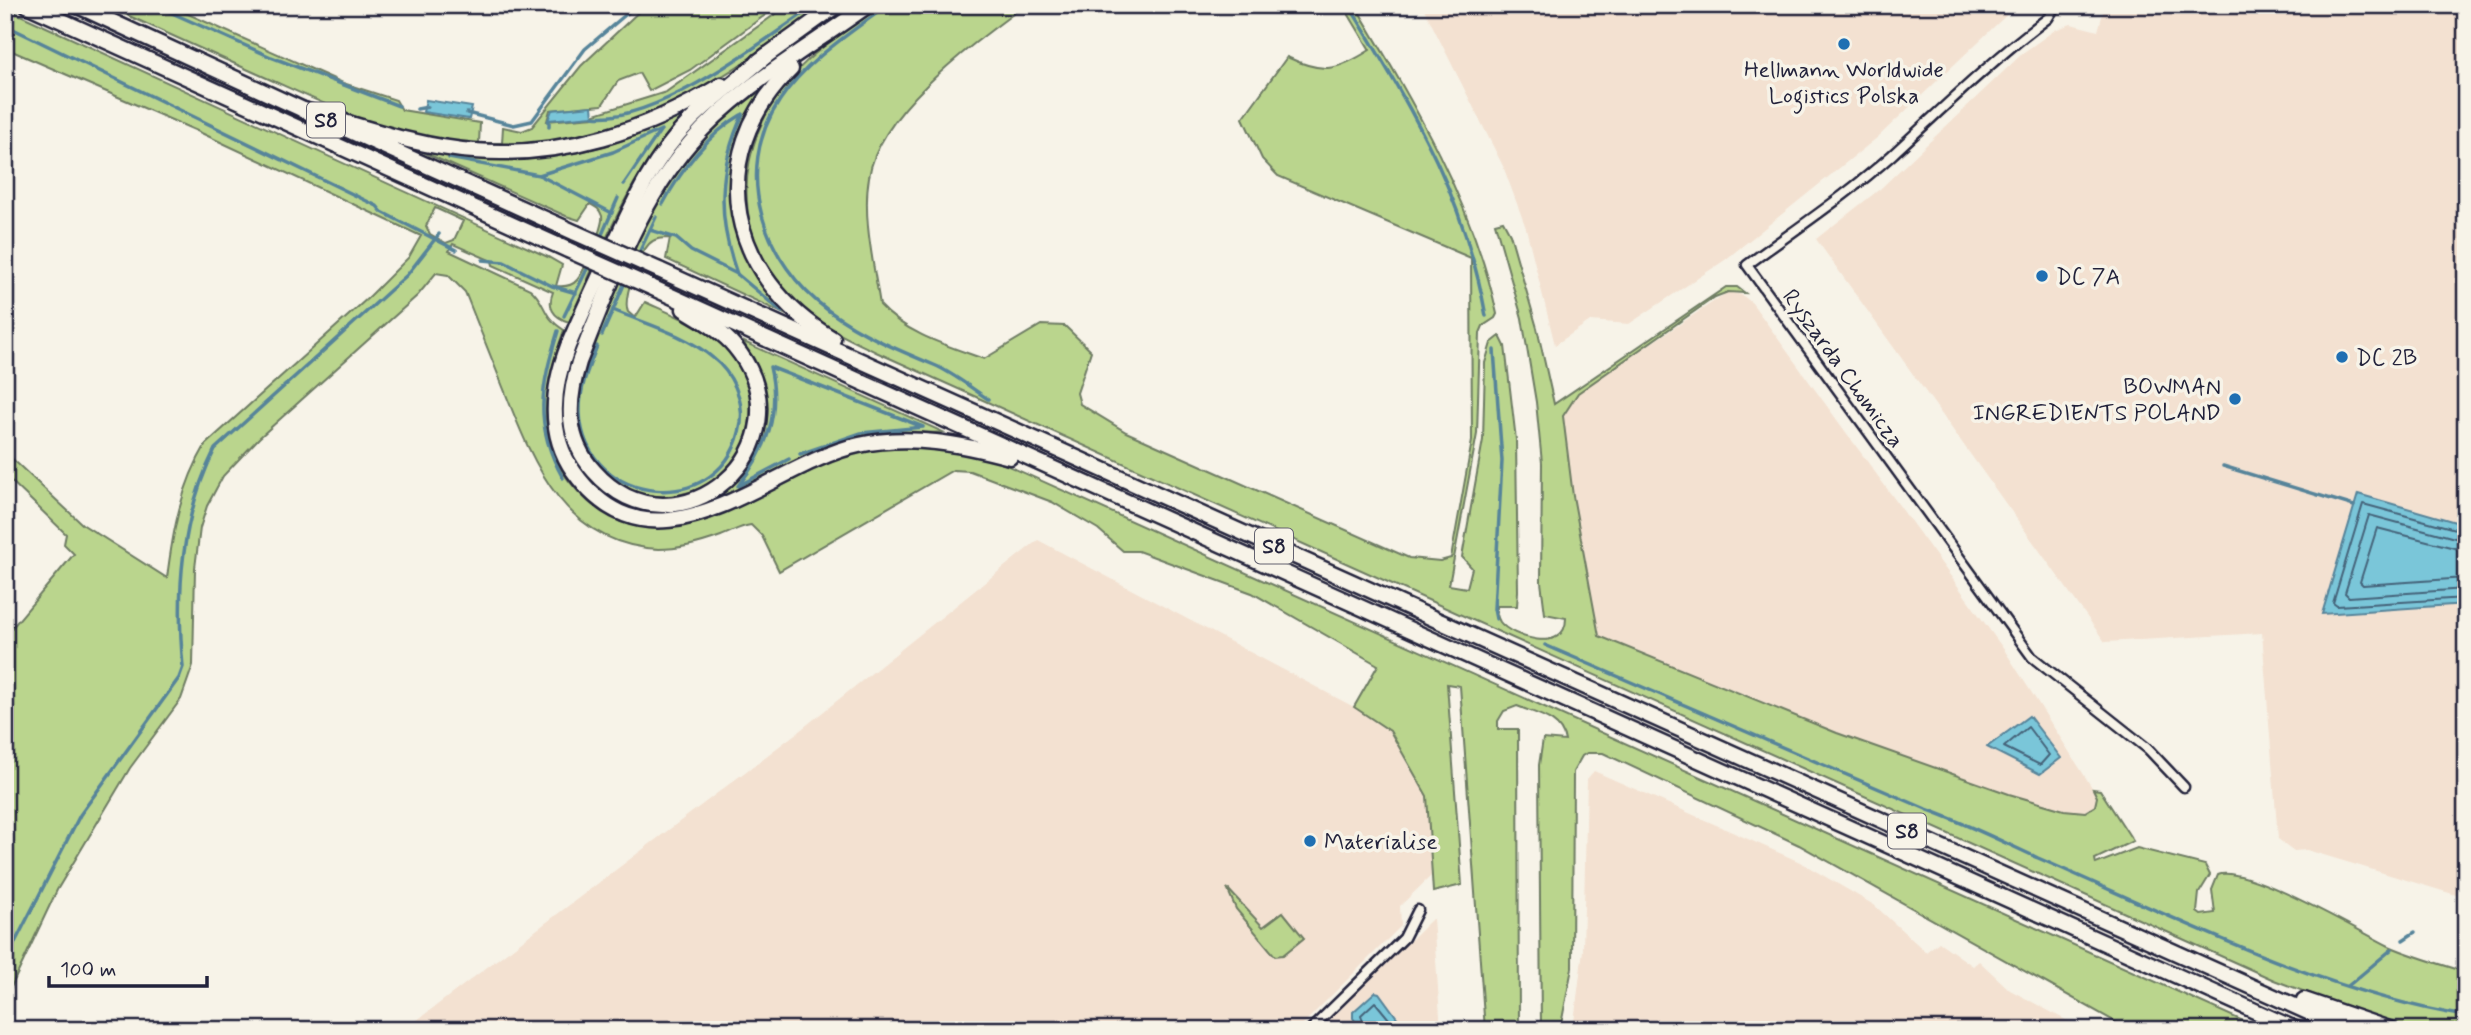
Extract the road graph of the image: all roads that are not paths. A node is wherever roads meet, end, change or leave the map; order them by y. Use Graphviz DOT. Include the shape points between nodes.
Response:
graph roads {
  1 [pos="27,5"];
  2 [pos="76,5"];
  3 [pos="837,5"];
  4 [pos="868,5"];
  5 [pos="2056,5"];
  6 [pos="830,33"];
  7 [pos="767,55"];
  8 [pos="303,110"];
  9 [pos="651,287"];
  10 [pos="972,408"];
  11 [pos="1052,468"];
  12 [pos="2184,787"];
  13 [pos="1418,910"];
  14 [pos="2237,978"];
  15 [pos="2211,991"];
  16 [pos="1310,1030"];
  17 [pos="2280,1030"];
  18 [pos="2297,1030"];
  19 [pos="2348,1030"];
  20 [pos="2392,1030"];
  1 -- 9 [label="highway, S8, bridge"];
  2 -- 8 [label="highway, S8"];
  3 -- 7 [label="highway"];
  4 -- 6 [label="highway"];
  5 -- 12 [label="street, Ryszarda Chomicza" via="2048,18 1973,77 1890,156 1747,265 2032,657 2148,749"];
  6 -- 9 [label="highway" via="727,107 676,160 648,204 579,362 569,418 588,464 621,494 644,503 671,505 705,495 736,473 752,443 759,402 753,376 726,337"];
  6 -- 10 [label="highway" via="782,78 753,119 737,179 746,240 779,298 813,326"];
  7 -- 8 [label="highway" via="666,116 628,131 561,146 475,151"];
  7 -- 11 [label="highway" via="691,120 660,156 635,198 567,348 558,382 556,430 573,470 609,505 656,520 684,519 716,510 840,450 871,443 955,444"];
  8 -- 10 [label="highway, S8, bridge"];
  9 -- 11 [label="highway, S8"];
  10 -- 14 [label="highway, S8"];
  11 -- 15 [label="highway, S8"];
  13 -- 16 [label="street" via="1404,938"];
  14 -- 19 [label="highway, S8"];
  14 -- 20 [label="highway"];
  15 -- 17 [label="highway"];
  15 -- 18 [label="highway, S8"];
}
